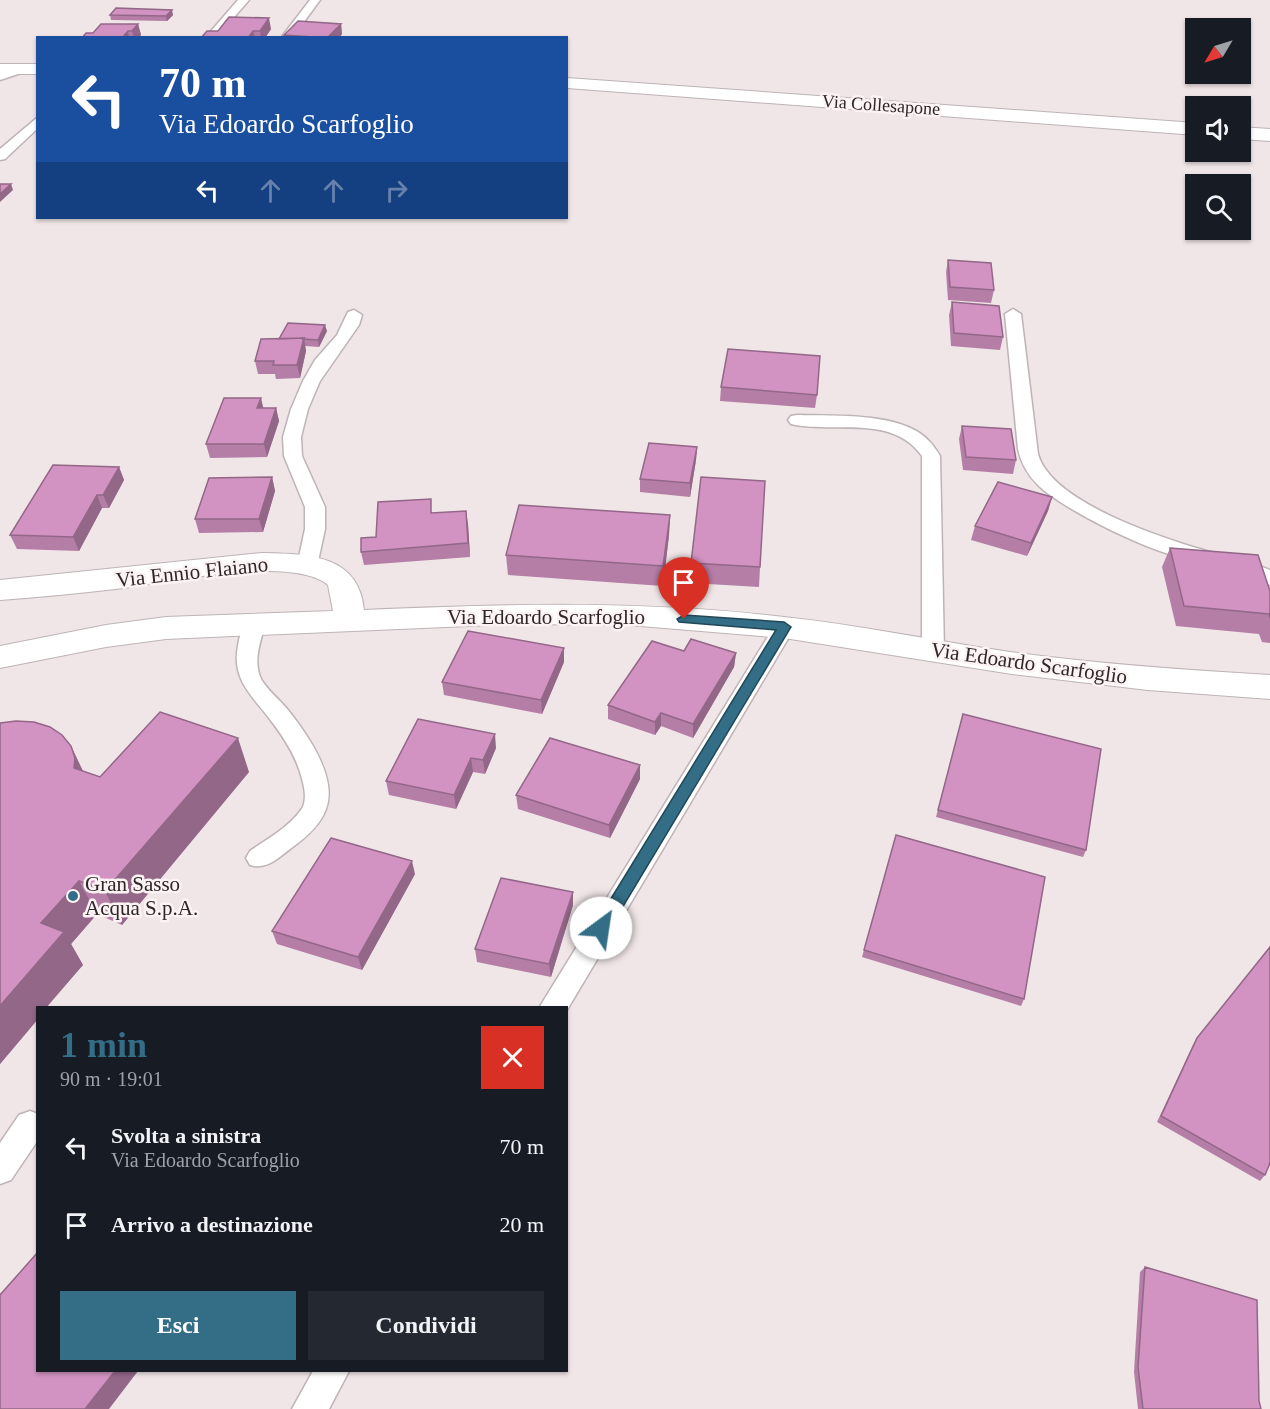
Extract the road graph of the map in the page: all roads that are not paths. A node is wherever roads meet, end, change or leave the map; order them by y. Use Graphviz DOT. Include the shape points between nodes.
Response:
graph roads {
  1 [pos="244,0"];
  2 [pos="315,0"];
  3 [pos="212,36"];
  4 [pos="288,36"];
  5 [pos="0,69"];
  6 [pos="30,69"];
  7 [pos="0,76"];
  8 [pos="568,83"];
  9 [pos="36,123"];
  10 [pos="1185,128"];
  11 [pos="1251,134"];
  12 [pos="1270,135"];
  13 [pos="0,156"];
  14 [pos="1013,314"];
  15 [pos="354,315"];
  16 [pos="797,420"];
  17 [pos="307,566"];
  18 [pos="1270,578"];
  19 [pos="0,590"];
  20 [pos="349,620"];
  21 [pos="254,625"];
  22 [pos="784,627"];
  23 [pos="933,651"];
  24 [pos="0,657"];
  25 [pos="1270,687"];
  26 [pos="259,858"];
  27 [pos="554,1006"];
  28 [pos="30,1125"];
  29 [pos="0,1169"];
  30 [pos="331,1372"];
  31 [pos="309,1409"];
  1 -- 3 [label="lane"];
  2 -- 4 [label="lane"];
  5 -- 6 [label="street"];
  6 -- 7 [label="lane"];
  8 -- 10 [label="street, Via Collesapone"];
  9 -- 13 [label="lane"];
  11 -- 12 [label="street"];
  14 -- 18 [label="lane" via="1029,454 1041,477 1066,499 1116,524 1190,553 1240,564"];
  15 -- 17 [label="lane" via="348,335 312,380 292,437 293,457 315,504 316,528"];
  16 -- 23 [label="lane" via="892,428 915,436 928,449"];
  17 -- 19 [label="street, Via Ennio Flaiano" via="246,564"];
  17 -- 20 [label="street, Via Ennio Flaiano" via="333,574 343,584"];
  20 -- 21 [label="street, Via Edoardo Scarfoglio"];
  20 -- 22 [label="street, Via Edoardo Scarfoglio" via="590,614"];
  21 -- 24 [label="street, Via Edoardo Scarfoglio" via="138,631"];
  21 -- 26 [label="lane" via="247,654 249,676 300,747 318,791 311,815"];
  22 -- 23 [label="street, Via Edoardo Scarfoglio"];
  22 -- 27 [label="lane"];
  23 -- 25 [label="street, Via Edoardo Scarfoglio" via="1148,679"];
  28 -- 29 [label="lane"];
  30 -- 31 [label="lane"];
}
